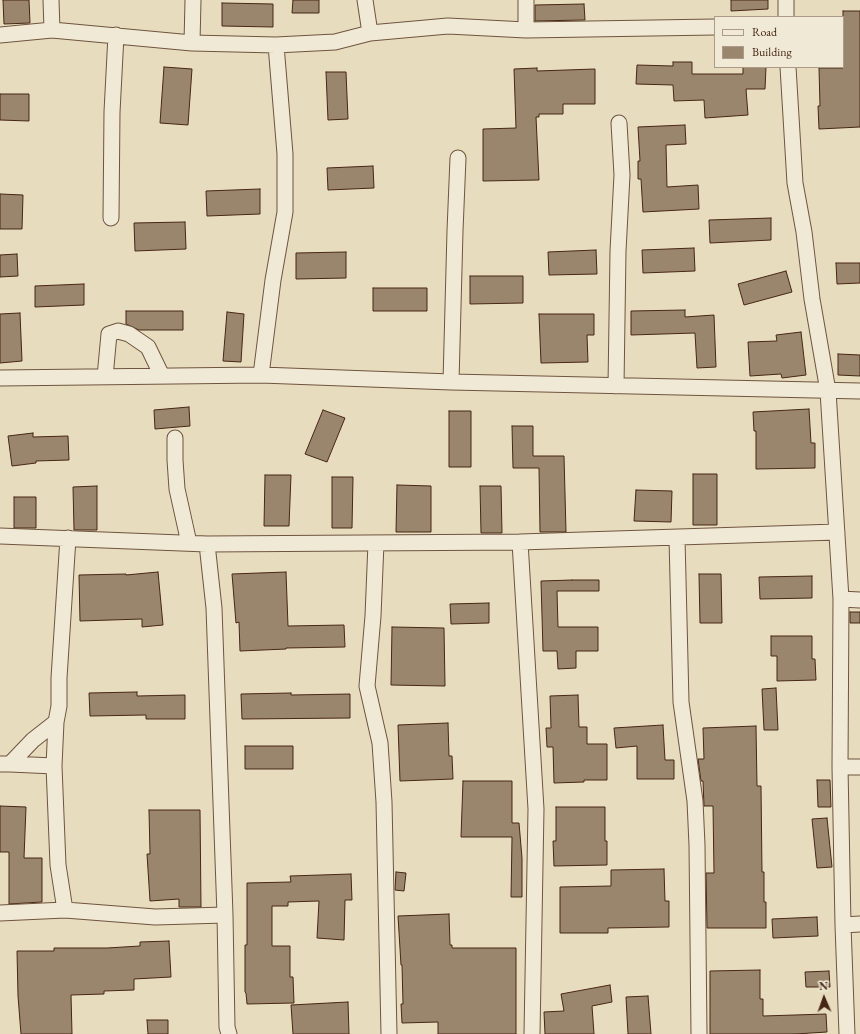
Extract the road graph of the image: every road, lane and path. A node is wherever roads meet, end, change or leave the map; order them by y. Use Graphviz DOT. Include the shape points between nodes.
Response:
graph roads {
  1 [pos="51,0"];
  2 [pos="193,0"];
  3 [pos="365,0"];
  4 [pos="526,0"];
  5 [pos="786,0"];
  6 [pos="786,16"];
  7 [pos="714,27"];
  8 [pos="52,30"];
  9 [pos="526,30"];
  10 [pos="370,33"];
  11 [pos="0,35"];
  12 [pos="116,36"];
  13 [pos="192,43"];
  14 [pos="276,45"];
  15 [pos="788,68"];
  16 [pos="619,123"];
  17 [pos="458,158"];
  18 [pos="111,218"];
  19 [pos="261,375"];
  20 [pos="162,376"];
  21 [pos="105,377"];
  22 [pos="0,378"];
  23 [pos="451,382"];
  24 [pos="616,386"];
  25 [pos="828,391"];
  26 [pos="860,391"];
  27 [pos="175,438"];
  28 [pos="837,532"];
  29 [pos="0,536"];
  30 [pos="68,538"];
  31 [pos="677,538"];
  32 [pos="520,542"];
  33 [pos="189,543"];
  34 [pos="376,543"];
  35 [pos="207,544"];
  36 [pos="841,599"];
  37 [pos="860,600"];
  38 [pos="56,722"];
  39 [pos="5,764"];
  40 [pos="54,766"];
  41 [pos="840,767"];
  42 [pos="860,767"];
  43 [pos="65,910"];
  44 [pos="0,912"];
  45 [pos="225,915"];
  46 [pos="860,924"];
  47 [pos="842,925"];
  48 [pos="229,1034"];
  49 [pos="389,1034"];
  50 [pos="532,1034"];
  51 [pos="699,1034"];
  52 [pos="848,1034"];
  1 -- 8 [label="street"];
  2 -- 13 [label="street"];
  3 -- 10 [label="street"];
  4 -- 9 [label="street"];
  5 -- 6 [label="street"];
  7 -- 9 [label="street"];
  8 -- 11 [label="street"];
  8 -- 12 [label="street"];
  9 -- 10 [label="street" via="448,26"];
  10 -- 14 [label="street" via="335,42"];
  12 -- 13 [label="street"];
  12 -- 18 [label="street"];
  13 -- 14 [label="street"];
  14 -- 19 [label="street" via="285,154 285,212"];
  15 -- 25 [label="street" via="795,182"];
  16 -- 24 [label="street" via="622,175"];
  17 -- 23 [label="street"];
  19 -- 20 [label="street"];
  19 -- 23 [label="street"];
  20 -- 21 [label="street"];
  20 -- 21 [label="street" via="148,347 118,330 109,334"];
  21 -- 22 [label="street"];
  23 -- 24 [label="street"];
  24 -- 25 [label="street"];
  25 -- 26 [label="street"];
  25 -- 28 [label="street"];
  27 -- 33 [label="street" via="177,489"];
  28 -- 31 [label="street"];
  28 -- 36 [label="street"];
  29 -- 30 [label="street"];
  30 -- 33 [label="street"];
  30 -- 38 [label="street"];
  31 -- 32 [label="street"];
  31 -- 51 [label="street" via="681,702 695,801 697,845"];
  32 -- 34 [label="street"];
  32 -- 50 [label="street" via="536,809"];
  33 -- 35 [label="street"];
  34 -- 35 [label="street"];
  34 -- 49 [label="street" via="367,686 380,743 384,802"];
  35 -- 45 [label="street" via="214,608"];
  36 -- 37 [label="street"];
  36 -- 41 [label="street"];
  38 -- 39 [label="street"];
  38 -- 40 [label="street"];
  39 -- 40 [label="street"];
  40 -- 43 [label="street" via="58,864"];
  41 -- 42 [label="street"];
  41 -- 47 [label="street"];
  43 -- 44 [label="street"];
  43 -- 45 [label="street" via="154,917"];
  45 -- 48 [label="street"];
  46 -- 47 [label="street"];
  47 -- 52 [label="street"];
}
